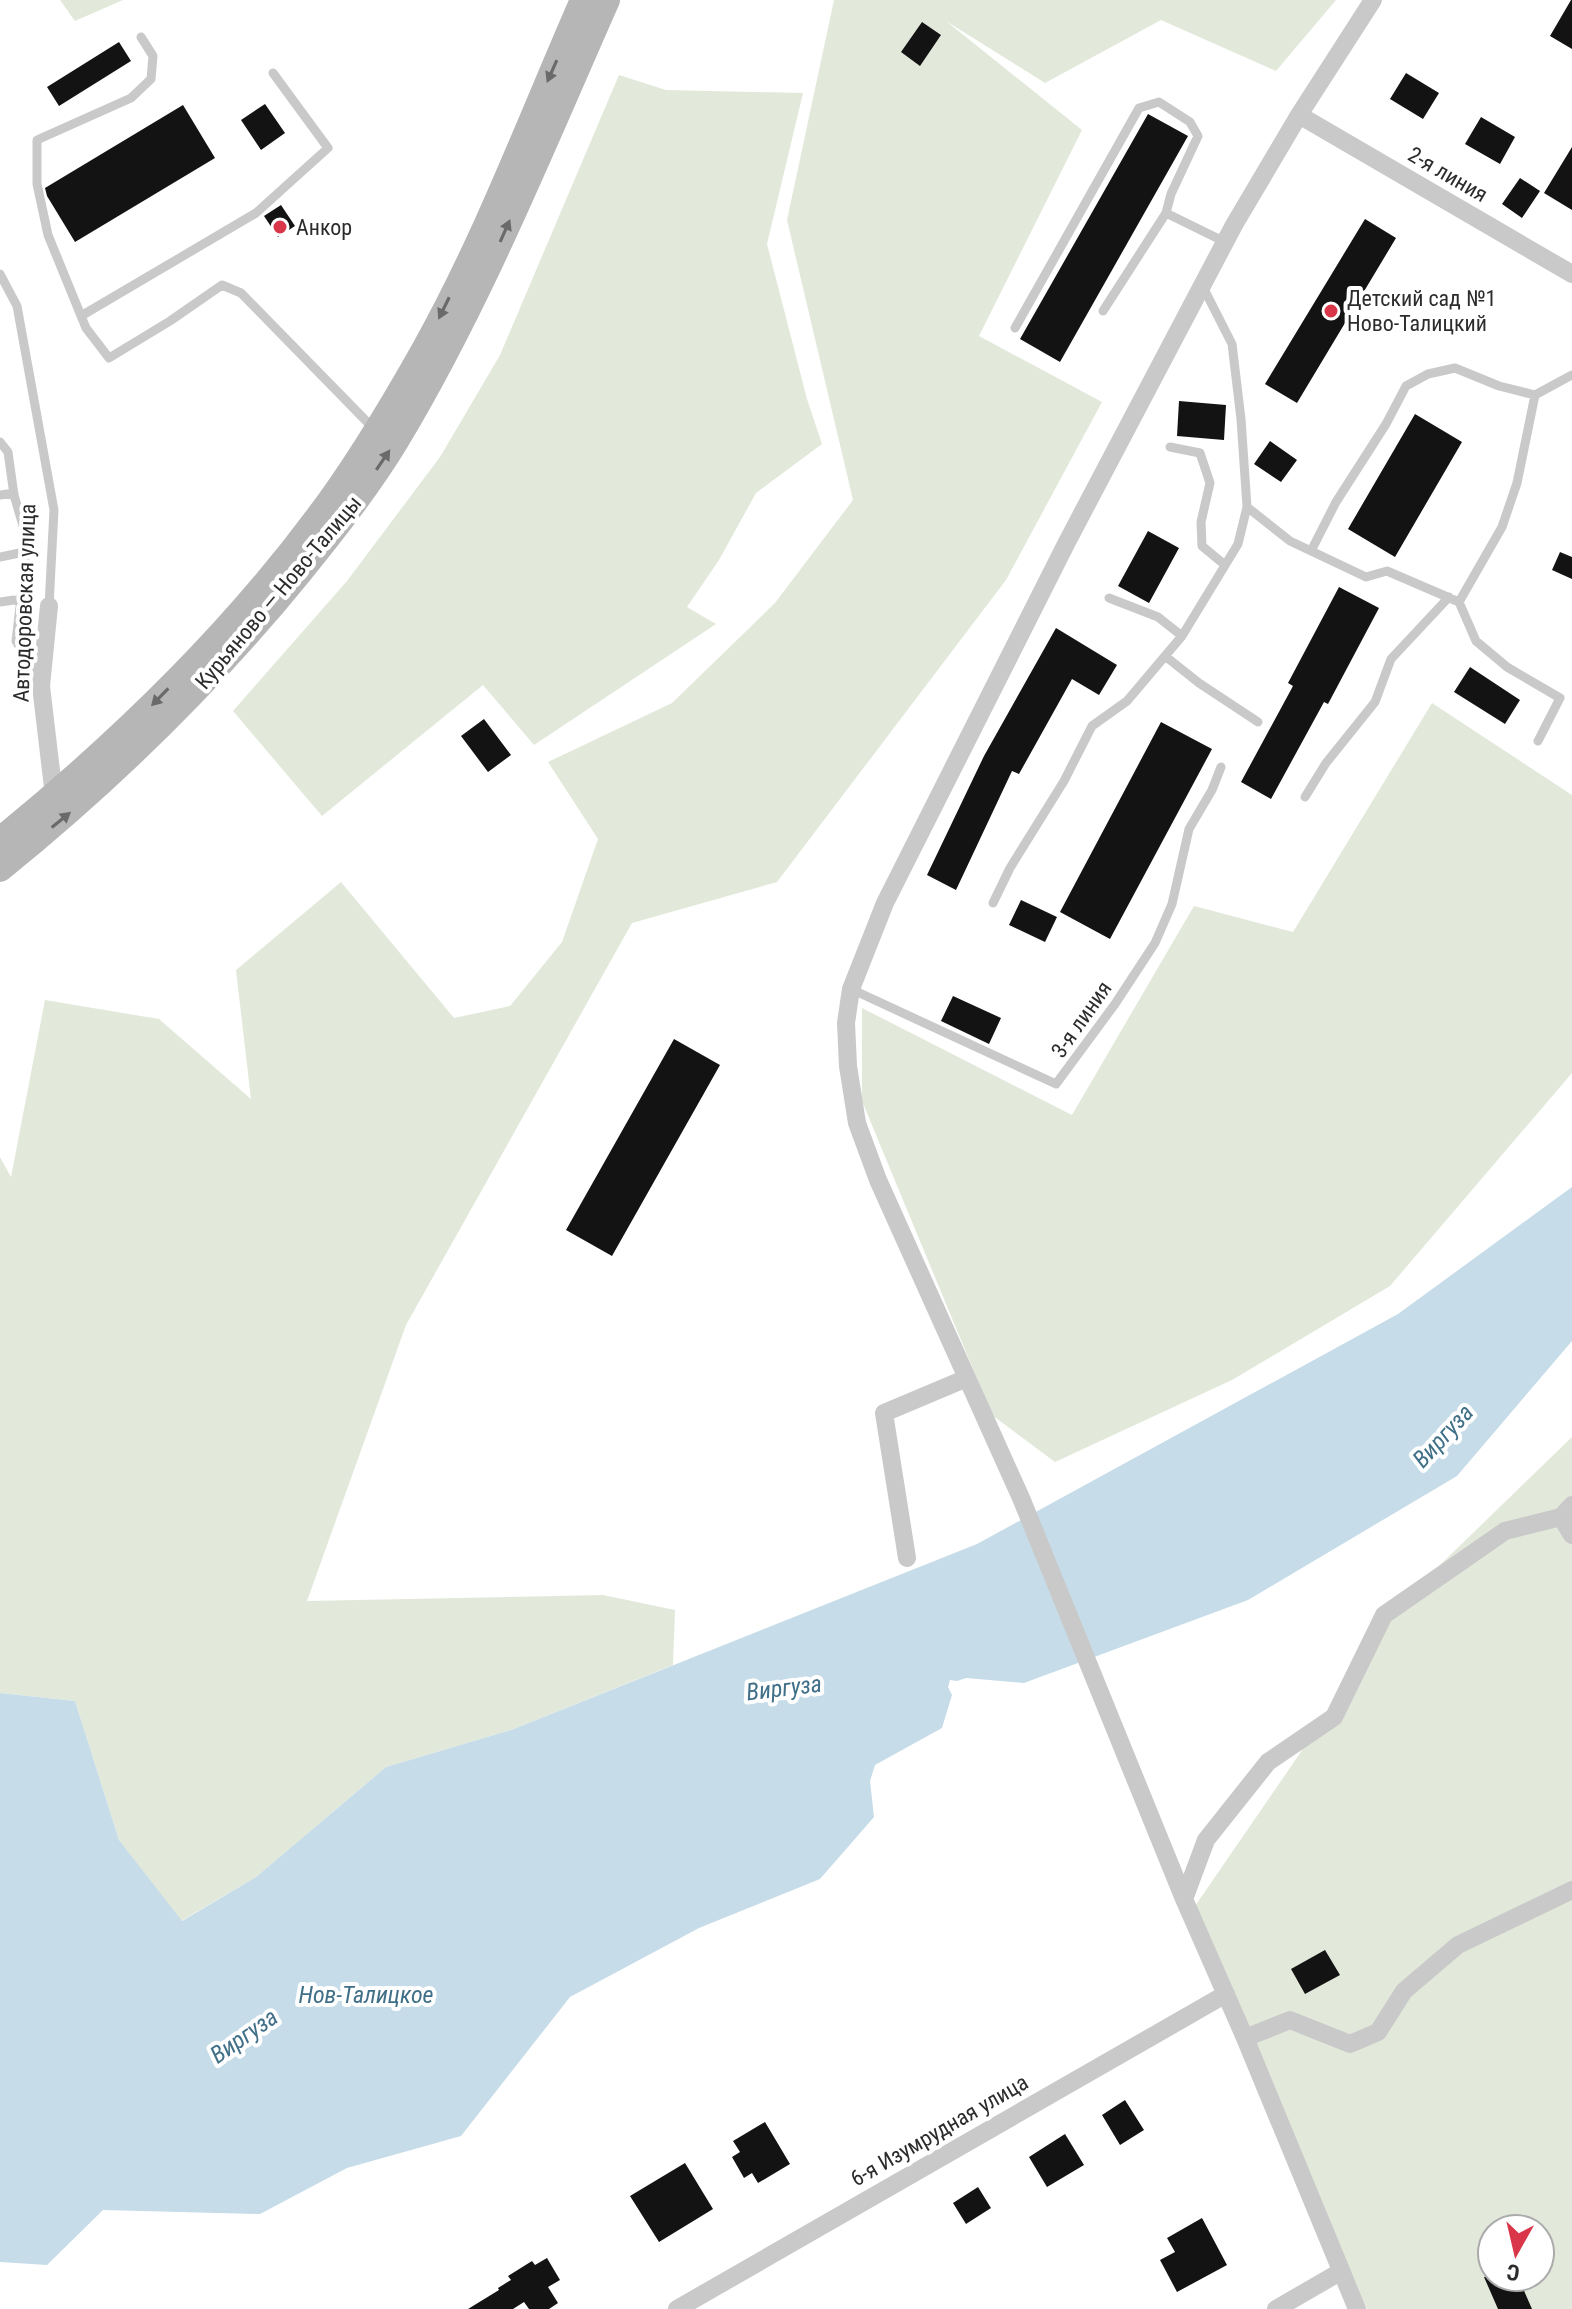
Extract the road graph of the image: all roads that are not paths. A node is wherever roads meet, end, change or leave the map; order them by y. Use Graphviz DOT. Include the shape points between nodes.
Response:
graph roads {
  1 [pos="583,0"];
  2 [pos="607,0"];
  3 [pos="1373,0"];
  4 [pos="141,37"];
  5 [pos="273,73"];
  6 [pos="1299,115"];
  7 [pos="1166,213"];
  8 [pos="1225,242"];
  9 [pos="0,274"];
  10 [pos="1572,274"];
  11 [pos="1202,285"];
  12 [pos="1103,311"];
  13 [pos="81,316"];
  14 [pos="1015,328"];
  15 [pos="1572,375"];
  16 [pos="1535,395"];
  17 [pos="375,430"];
  18 [pos="0,442"];
  19 [pos="1170,447"];
  20 [pos="14,493"];
  21 [pos="0,495"];
  22 [pos="1247,507"];
  23 [pos="1311,551"];
  24 [pos="24,552"];
  25 [pos="0,557"];
  26 [pos="1225,565"];
  27 [pos="1109,598"];
  28 [pos="1454,599"];
  29 [pos="0,602"];
  30 [pos="20,602"];
  31 [pos="49,606"];
  32 [pos="1182,636"];
  33 [pos="1165,656"];
  34 [pos="41,683"];
  35 [pos="1258,722"];
  36 [pos="1538,741"];
  37 [pos="1221,767"];
  38 [pos="54,796"];
  39 [pos="1305,797"];
  40 [pos="0,840"];
  41 [pos="0,869"];
  42 [pos="993,903"];
  43 [pos="851,989"];
  44 [pos="967,1378"];
  45 [pos="1567,1511"];
  46 [pos="1572,1535"];
  47 [pos="907,1558"];
  48 [pos="1572,1890"];
  49 [pos="1184,1899"];
  50 [pos="1226,1994"];
  51 [pos="1245,2038"];
  52 [pos="1340,2272"];
  53 [pos="677,2309"];
  54 [pos="1276,2309"];
  55 [pos="1357,2309"];
  1 -- 17 [label="main road, Курьяново — Ново-Талицы, one-way" via="475,246 426,347"];
  41 -- 2 [label="main road, Курьяново — Ново-Талицы, one-way" via="175,715 255,627 361,492 450,345"];
  3 -- 6 [label="street"];
  4 -- 13 [label="lane" via="153,56 151,79 131,98 37,140 37,184 48,235"];
  5 -- 13 [label="lane" via="328,148 256,213"];
  6 -- 8 [label="street"];
  6 -- 10 [label="street, 2-я линия"];
  7 -- 8 [label="lane"];
  7 -- 12 [label="lane"];
  7 -- 14 [label="lane" via="1198,136 1190,122 1159,102 1139,108"];
  8 -- 11 [label="street"];
  9 -- 31 [label="lane, Автодоровская улица" via="17,306 54,510"];
  11 -- 22 [label="lane" via="1232,344"];
  11 -- 43 [label="street" via="885,903"];
  13 -- 17 [label="lane" via="109,358 222,285 241,293"];
  15 -- 16 [label="lane"];
  16 -- 23 [label="lane" via="1455,368 1406,386"];
  16 -- 28 [label="lane" via="1502,527"];
  17 -- 38 [label="main road, Курьяново — Ново-Талицы, one-way" via="316,520 236,616 157,701"];
  18 -- 20 [label="lane" via="8,452"];
  19 -- 26 [label="lane" via="1200,453 1210,483 1201,522 1202,546"];
  20 -- 21 [label="lane"];
  20 -- 24 [label="lane"];
  22 -- 23 [label="lane"];
  22 -- 26 [label="lane" via="1238,544"];
  23 -- 28 [label="lane" via="1366,577 1387,571"];
  24 -- 25 [label="lane"];
  24 -- 30 [label="lane"];
  26 -- 32 [label="lane"];
  27 -- 32 [label="lane" via="1158,617"];
  28 -- 36 [label="lane" via="1476,641 1507,667 1560,698"];
  28 -- 39 [label="lane" via="1391,659 1375,702"];
  29 -- 30 [label="lane"];
  30 -- 34 [label="lane" via="16,641"];
  31 -- 34 [label="street, Автодоровская улица"];
  32 -- 33 [label="lane"];
  33 -- 35 [label="lane"];
  33 -- 42 [label="lane" via="1127,701 1092,726"];
  34 -- 38 [label="street, Автодоровская улица"];
  37 -- 43 [label="lane, 3-я линия" via="1189,829 1172,904 1155,943 1056,1084"];
  38 -- 40 [label="main road, Курьяново — Ново-Талицы"];
  43 -- 44 [label="street" via="846,1023 857,1123"];
  44 -- 47 [label="street" via="884,1413"];
  44 -- 49 [label="street"];
  45 -- 46 [label="street"];
  45 -- 49 [label="street" via="1505,1531 1384,1615 1334,1717 1268,1762 1206,1840"];
  48 -- 51 [label="street" via="1458,1945 1404,1991 1378,2032 1350,2044 1290,2020"];
  49 -- 50 [label="street"];
  50 -- 51 [label="street"];
  50 -- 53 [label="street, 6-я Изумрудная улица"];
  51 -- 52 [label="street"];
  52 -- 54 [label="street"];
  52 -- 55 [label="street"];
}
